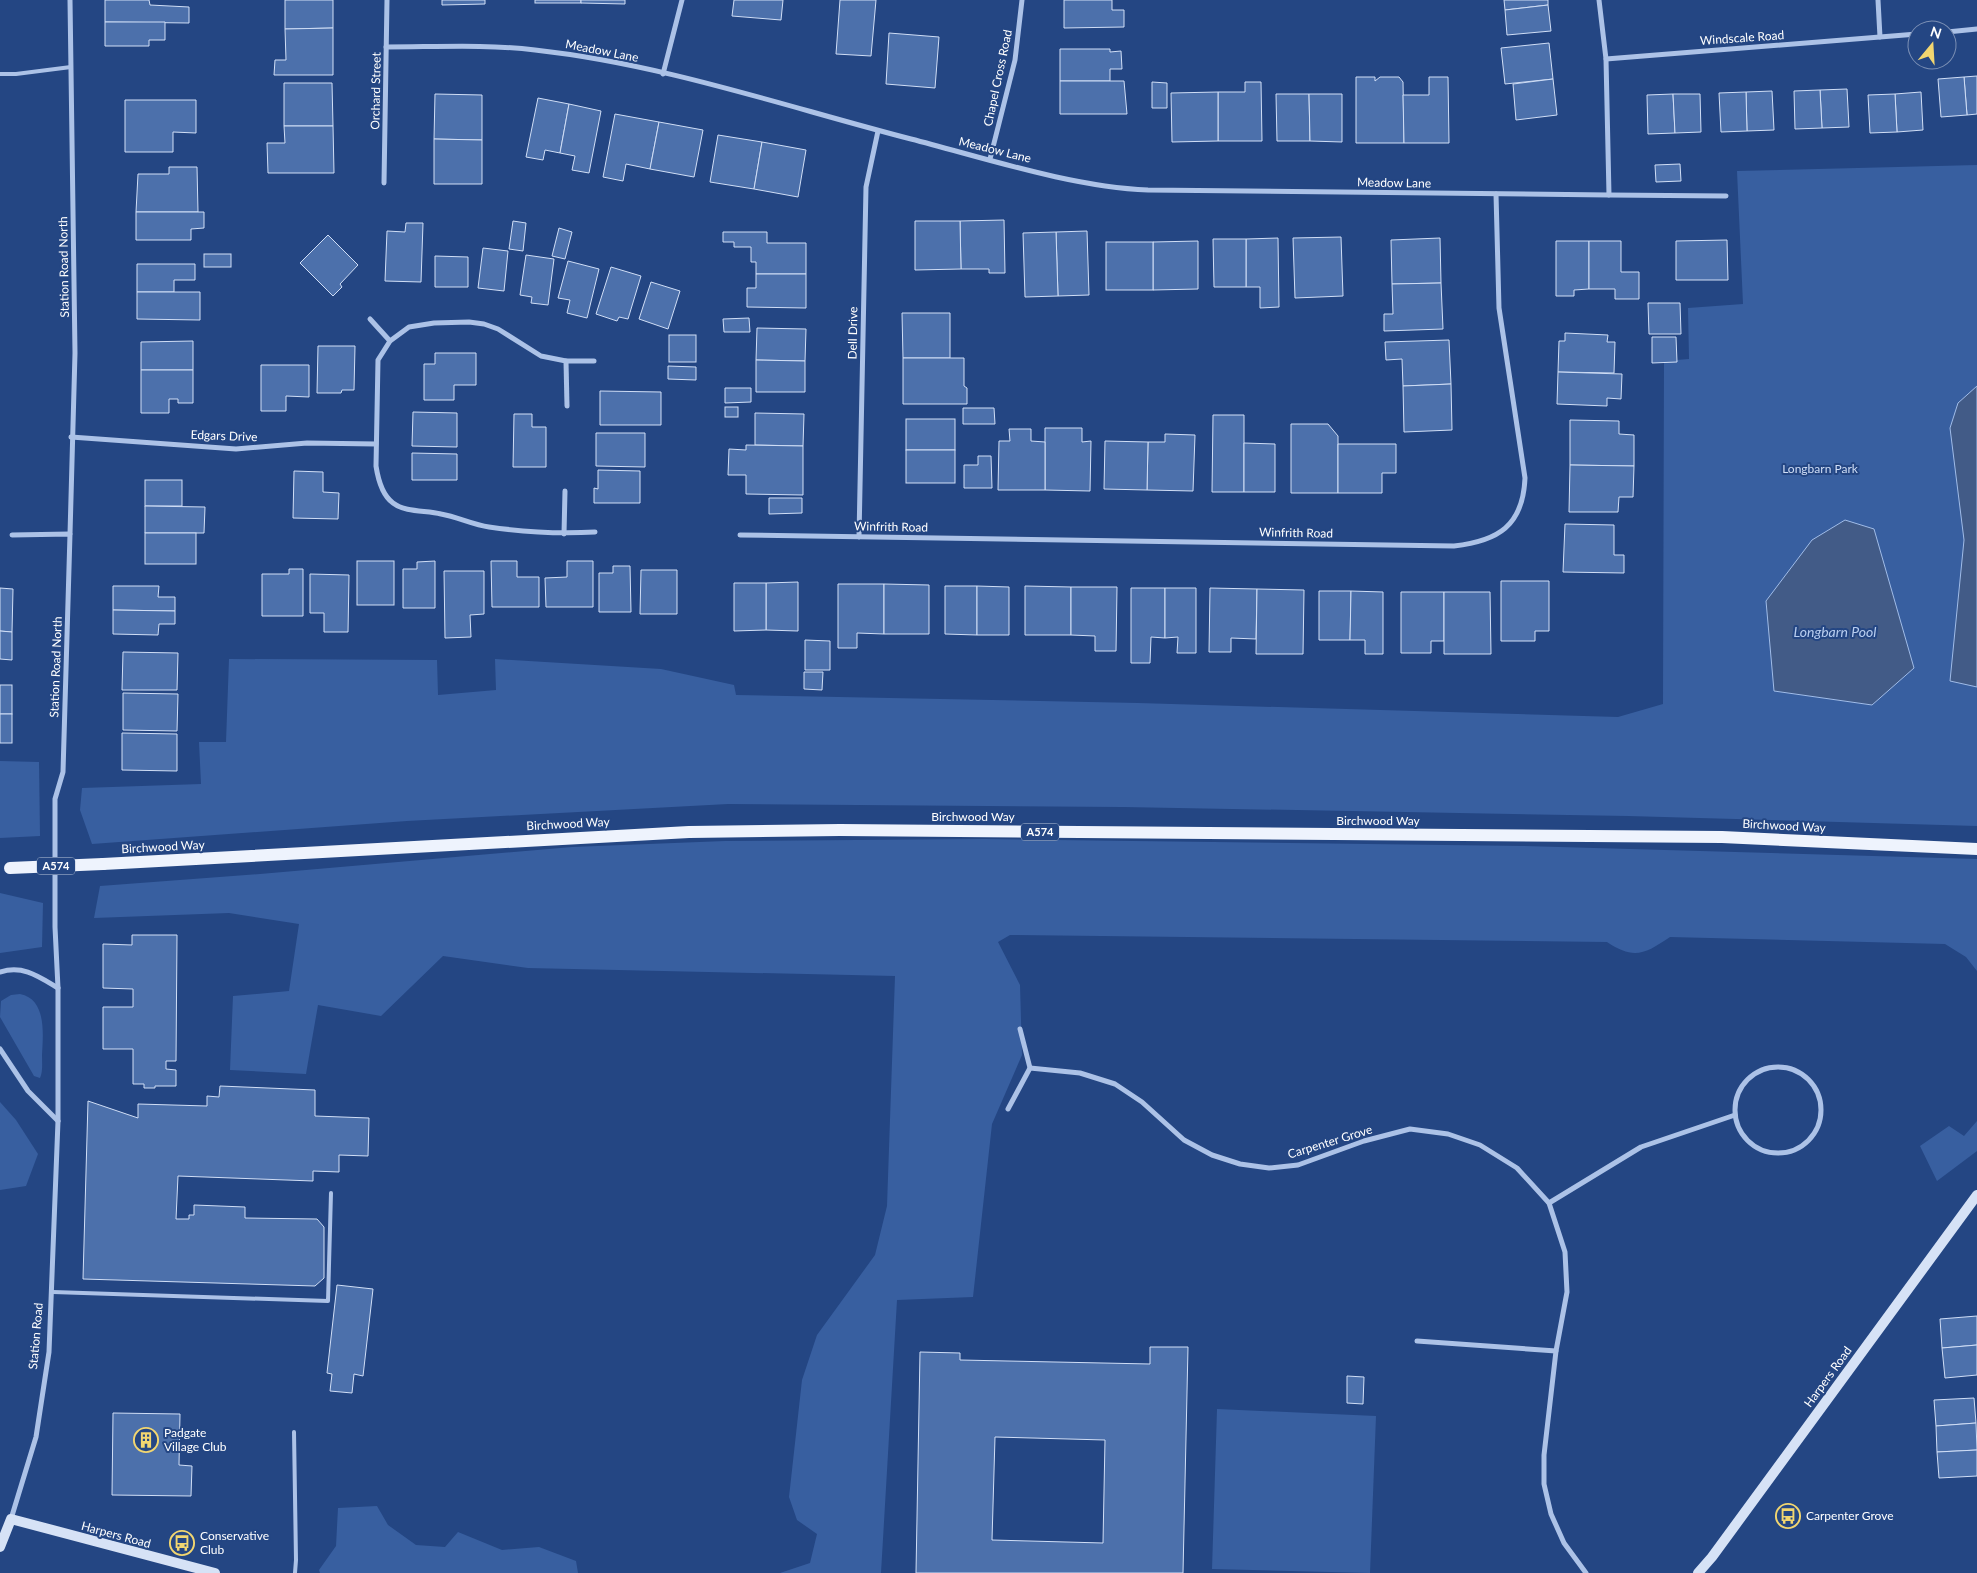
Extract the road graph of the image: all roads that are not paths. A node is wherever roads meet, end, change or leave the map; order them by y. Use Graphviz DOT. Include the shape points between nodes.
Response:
graph roads {
  1 [pos="70,0"];
  2 [pos="387,0"];
  3 [pos="682,0"];
  4 [pos="1022,0"];
  5 [pos="1599,0"];
  6 [pos="1878,0"];
  7 [pos="1977,29"];
  8 [pos="1957,31"];
  9 [pos="1907,35"];
  10 [pos="1880,38"];
  11 [pos="386,47"];
  12 [pos="1606,59"];
  13 [pos="71,67"];
  14 [pos="0,74"];
  15 [pos="663,74"];
  16 [pos="878,131"];
  17 [pos="990,159"];
  18 [pos="384,183"];
  19 [pos="1496,194"];
  20 [pos="1609,195"];
  21 [pos="1726,196"];
  22 [pos="370,319"];
  23 [pos="390,341"];
  24 [pos="594,361"];
  25 [pos="566,362"];
  26 [pos="567,406"];
  27 [pos="71,437"];
  28 [pos="376,444"];
  29 [pos="565,490"];
  30 [pos="595,532"];
  31 [pos="70,534"];
  32 [pos="564,534"];
  33 [pos="12,535"];
  34 [pos="740,535"];
  35 [pos="859,537"];
  36 [pos="1977,849"];
  37 [pos="5,868"];
  38 [pos="54,926"];
  39 [pos="0,972"];
  40 [pos="58,988"];
  41 [pos="1020,1029"];
  42 [pos="0,1049"];
  43 [pos="1030,1068"];
  44 [pos="1008,1109"];
  45 [pos="1735,1116"];
  46 [pos="58,1121"];
  47 [pos="331,1193"];
  48 [pos="1977,1195"];
  49 [pos="1549,1203"];
  50 [pos="53,1292"];
  51 [pos="1417,1341"];
  52 [pos="1556,1351"];
  53 [pos="294,1432"];
  54 [pos="11,1519"];
  55 [pos="0,1547"];
  56 [pos="215,1573"];
  57 [pos="295,1573"];
  58 [pos="1586,1573"];
  59 [pos="1698,1573"];
  1 -- 13 [label="street, Station Road North"];
  2 -- 11 [label="street, Orchard Street"];
  3 -- 15 [label="street"];
  4 -- 17 [label="street, Chapel Cross Road" via="1015,60"];
  5 -- 12 [label="street"];
  6 -- 10 [label="street"];
  7 -- 8 [label="street"];
  9 -- 10 [label="street, Windscale Road"];
  10 -- 12 [label="street, Windscale Road"];
  11 -- 15 [label="street, Meadow Lane" via="533,49"];
  11 -- 18 [label="street, Orchard Street"];
  12 -- 20 [label="street"];
  13 -- 14 [label="lane"];
  13 -- 27 [label="street, Station Road North" via="75,354"];
  15 -- 16 [label="street, Meadow Lane"];
  16 -- 17 [label="street, Meadow Lane"];
  16 -- 35 [label="street, Dell Drive" via="866,188"];
  17 -- 19 [label="street, Meadow Lane" via="1127,189"];
  19 -- 20 [label="street, Meadow Lane"];
  19 -- 35 [label="street, Winfrith Road" via="1499,308 1525,478 1521,505 1499,534 1454,546"];
  20 -- 21 [label="street, Meadow Lane"];
  22 -- 23 [label="street"];
  23 -- 25 [label="street" via="409,327 420,324 468,322 498,329 541,356"];
  23 -- 28 [label="street" via="378,360"];
  24 -- 25 [label="street"];
  25 -- 26 [label="street"];
  27 -- 28 [label="street, Edgars Drive" via="236,449"];
  27 -- 31 [label="street, Station Road North"];
  28 -- 32 [label="street" via="378,477 393,504 489,527"];
  29 -- 32 [label="street"];
  30 -- 32 [label="street"];
  31 -- 33 [label="street"];
  31 -- 38 [label="street, Station Road North" via="63,772 55,799"];
  34 -- 35 [label="street, Winfrith Road"];
  36 -- 37 [label="main road, Birchwood Way / A574, bridge" via="1722,837 821,830 689,832"];
  38 -- 40 [label="street, Station Road"];
  39 -- 40 [label="street" via="21,969 32,972"];
  40 -- 46 [label="street, Station Road"];
  41 -- 43 [label="street"];
  42 -- 46 [label="street" via="28,1091"];
  43 -- 44 [label="street"];
  43 -- 49 [label="street, Carpenter Grove" via="1080,1073 1115,1084 1142,1102 1184,1140 1212,1155 1240,1164 1269,1168 1298,1165 1364,1141 1410,1129 1448,1134 1480,1145 1517,1168"];
  45 -- 45 [label="street" via="1739,1089 1759,1071 1771,1067 1785,1067 1798,1072 1816,1090 1820,1105 1820,1120 1814,1134 1804,1144 1776,1153 1748,1142 1739,1130"];
  45 -- 49 [label="street" via="1641,1147"];
  46 -- 50 [label="street, Station Road"];
  47 -- 50 [label="lane" via="328,1301"];
  48 -- 59 [label="street, Harpers Road"];
  49 -- 52 [label="street, Carpenter Grove" via="1565,1252 1567,1284"];
  50 -- 54 [label="street, Station Road" via="49,1352 36,1437"];
  51 -- 52 [label="street"];
  52 -- 58 [label="street, Carpenter Grove" via="1544,1456 1544,1484 1551,1514 1564,1543"];
  53 -- 57 [label="lane"];
  54 -- 55 [label="street, Station Road"];
  54 -- 56 [label="street, Harpers Road"];
}
